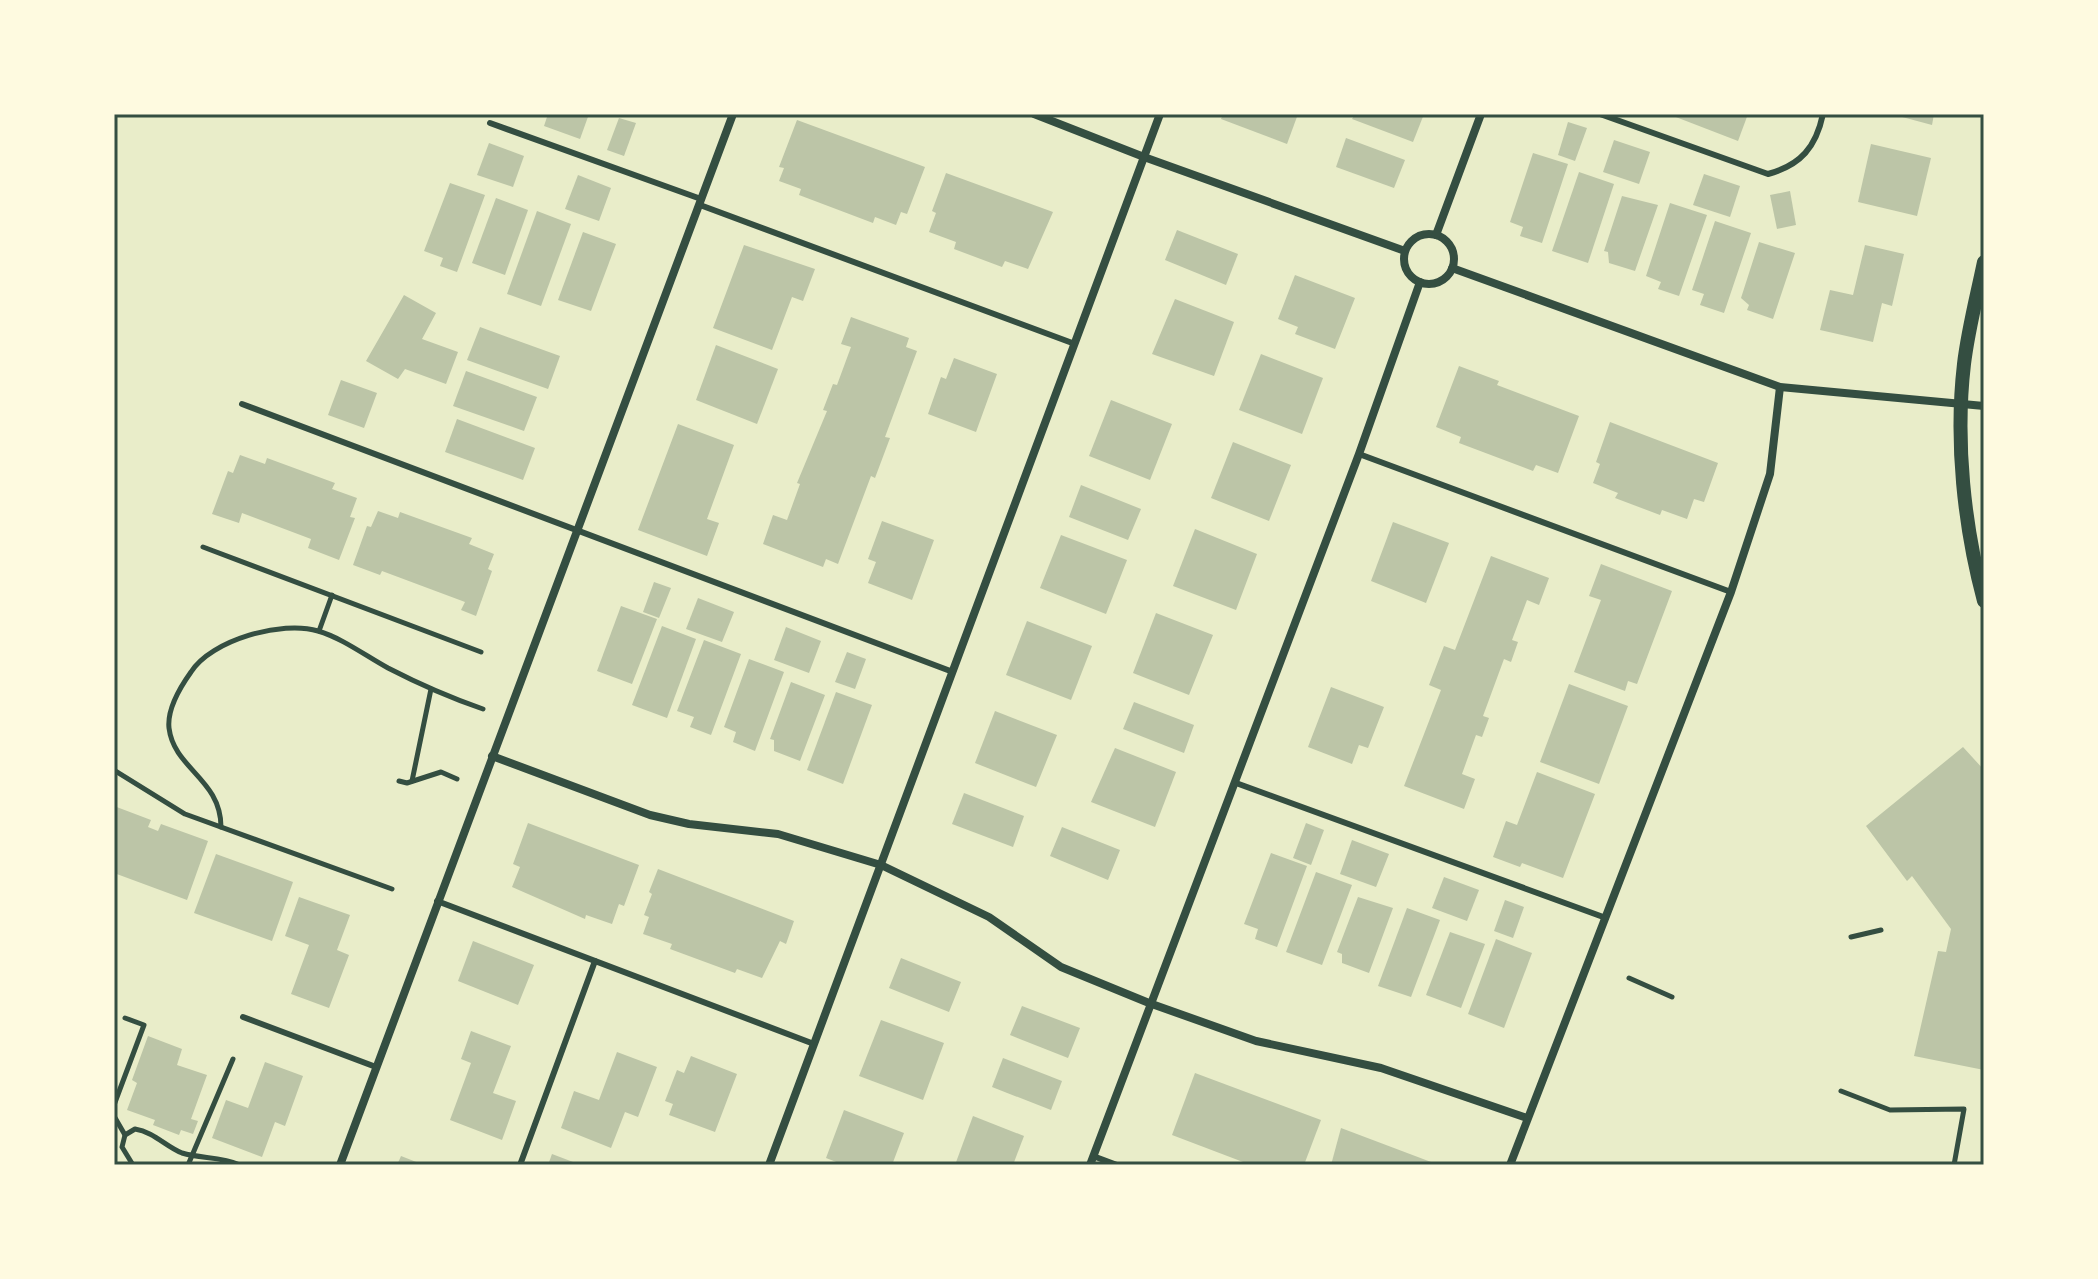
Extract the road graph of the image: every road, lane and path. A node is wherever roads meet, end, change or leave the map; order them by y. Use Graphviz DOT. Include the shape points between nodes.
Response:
graph roads {
  1 [pos="733,114"];
  2 [pos="1034,114"];
  3 [pos="1160,114"];
  4 [pos="1481,114"];
  5 [pos="1600,114"];
  6 [pos="1823,114"];
  7 [pos="490,123"];
  8 [pos="1144,157"];
  9 [pos="700,202"];
  10 [pos="1436,235"];
  11 [pos="1405,251"];
  12 [pos="1984,262"];
  13 [pos="1452,268"];
  14 [pos="1420,282"];
  15 [pos="1075,344"];
  16 [pos="1780,387"];
  17 [pos="242,404"];
  18 [pos="1961,405"];
  19 [pos="1984,406"];
  20 [pos="1359,454"];
  21 [pos="577,530"];
  22 [pos="203,547"];
  23 [pos="1731,592"];
  24 [pos="332,595"];
  25 [pos="1984,601"];
  26 [pos="319,631"];
  27 [pos="481,652"];
  28 [pos="953,672"];
  29 [pos="431,689"];
  30 [pos="483,709"];
  31 [pos="492,756"];
  32 [pos="114,770"];
  33 [pos="457,779"];
  34 [pos="399,781"];
  35 [pos="412,781"];
  36 [pos="1236,783"];
  37 [pos="221,827"];
  38 [pos="881,865"];
  39 [pos="392,889"];
  40 [pos="437,901"];
  41 [pos="1606,918"];
  42 [pos="1881,930"];
  43 [pos="1851,937"];
  44 [pos="595,961"];
  45 [pos="1629,978"];
  46 [pos="1672,997"];
  47 [pos="1149,1003"];
  48 [pos="243,1017"];
  49 [pos="125,1018"];
  50 [pos="814,1044"];
  51 [pos="233,1059"];
  52 [pos="376,1067"];
  53 [pos="1841,1091"];
  54 [pos="114,1105"];
  55 [pos="114,1116"];
  56 [pos="1527,1118"];
  57 [pos="125,1135"];
  58 [pos="194,1155"];
  59 [pos="1092,1161"];
  60 [pos="133,1165"];
  61 [pos="188,1165"];
  62 [pos="240,1165"];
  63 [pos="340,1165"];
  64 [pos="520,1165"];
  65 [pos="769,1165"];
  66 [pos="1117,1165"];
  67 [pos="1510,1165"];
  68 [pos="1954,1165"];
  1 -- 9 [label="street"];
  2 -- 8 [label="street"];
  3 -- 8 [label="street"];
  4 -- 10 [label="street"];
  5 -- 6 [label="lane" via="1768,174 1808,153"];
  7 -- 9 [label="lane"];
  8 -- 11 [label="street"];
  8 -- 15 [label="street"];
  9 -- 15 [label="lane"];
  9 -- 21 [label="street"];
  10 -- 11 [label="street" via="1415,238"];
  10 -- 13 [label="street" via="1451,247"];
  11 -- 14 [label="street" via="1406,267"];
  12 -- 18 [label="street"];
  13 -- 14 [label="street" via="1440,282"];
  13 -- 16 [label="street"];
  14 -- 20 [label="street"];
  15 -- 28 [label="street"];
  16 -- 18 [label="street"];
  16 -- 23 [label="street" via="1770,474"];
  17 -- 21 [label="lane"];
  18 -- 19 [label="street"];
  18 -- 25 [label="street" via="1965,488"];
  20 -- 23 [label="lane"];
  20 -- 36 [label="street"];
  21 -- 28 [label="lane"];
  21 -- 31 [label="street"];
  22 -- 24 [label="path"];
  23 -- 41 [label="street"];
  24 -- 26 [label="path"];
  24 -- 27 [label="path"];
  26 -- 29 [label="path"];
  26 -- 37 [label="path" via="282,629 224,644 198,660 183,684 169,727 180,754 217,798"];
  28 -- 38 [label="street"];
  29 -- 30 [label="path"];
  29 -- 35 [label="path"];
  31 -- 38 [label="street" via="650,815 778,834"];
  31 -- 40 [label="street"];
  32 -- 37 [label="path" via="185,814"];
  33 -- 35 [label="path" via="441,772"];
  34 -- 35 [label="path"];
  36 -- 41 [label="lane"];
  36 -- 47 [label="street"];
  37 -- 39 [label="path"];
  38 -- 47 [label="street" via="989,917 1061,967"];
  38 -- 50 [label="street"];
  40 -- 44 [label="lane"];
  40 -- 52 [label="street"];
  41 -- 56 [label="street"];
  42 -- 43 [label="path"];
  44 -- 50 [label="lane"];
  44 -- 64 [label="lane"];
  45 -- 46 [label="path"];
  47 -- 56 [label="street" via="1256,1041 1381,1068"];
  47 -- 59 [label="street"];
  48 -- 52 [label="lane"];
  49 -- 54 [label="path" via="144,1025"];
  50 -- 65 [label="street"];
  51 -- 58 [label="path"];
  52 -- 63 [label="street"];
  53 -- 68 [label="path" via="1890,1110 1964,1109"];
  55 -- 57 [label="path"];
  56 -- 67 [label="street"];
  57 -- 58 [label="path" via="142,1130"];
  57 -- 60 [label="path" via="124,1155"];
  58 -- 61 [label="path"];
  58 -- 62 [label="path"];
  59 -- 66 [label="lane"];
}
